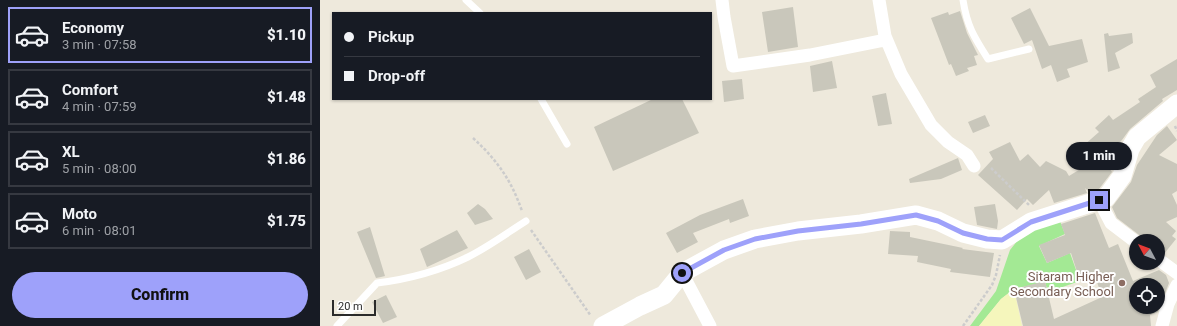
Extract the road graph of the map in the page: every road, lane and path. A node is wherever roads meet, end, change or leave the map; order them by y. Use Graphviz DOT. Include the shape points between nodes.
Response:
graph roads {
  1 [pos="466,0"];
  2 [pos="722,0"];
  3 [pos="879,0"];
  4 [pos="963,0"];
  5 [pos="479,12"];
  6 [pos="885,36"];
  7 [pos="1029,49"];
  8 [pos="542,100"];
  9 [pos="1177,104"];
  10 [pos="473,138"];
  11 [pos="567,144"];
  12 [pos="974,166"];
  13 [pos="991,168"];
  14 [pos="1099,200"];
  15 [pos="1040,219"];
  16 [pos="526,221"];
  17 [pos="1129,237"];
  18 [pos="1002,240"];
  19 [pos="1165,264"];
  20 [pos="682,273"];
  21 [pos="1177,273"];
  22 [pos="1177,285"];
  23 [pos="598,324"];
  24 [pos="337,326"];
  25 [pos="710,326"];
  26 [pos="964,326"];
  27 [pos="1162,326"];
  1 -- 5 [label="lane"];
  2 -- 6 [label="street" via="733,66 878,42"];
  3 -- 6 [label="street"];
  4 -- 7 [label="lane" via="965,18 988,58"];
  6 -- 12 [label="street" via="901,74 931,125 948,142 967,155"];
  8 -- 11 [label="lane"];
  9 -- 14 [label="main road" via="1137,137 1130,149 1122,176 1106,198"];
  10 -- 16 [label="path" via="501,167 511,183"];
  13 -- 15 [label="path"];
  14 -- 15 [label="main road"];
  14 -- 17 [label="street" via="1111,223"];
  15 -- 18 [label="main road"];
  16 -- 23 [label="path" via="535,238"];
  16 -- 24 [label="lane" via="470,257 403,280 377,283"];
  18 -- 20 [label="main road" via="963,233 938,221 916,215 755,239 724,250"];
  18 -- 26 [label="path" via="992,284"];
  19 -- 21 [label="street"];
  20 -- 23 [label="main road" via="664,295"];
  20 -- 25 [label="street"];
  22 -- 27 [label="street"];
}
